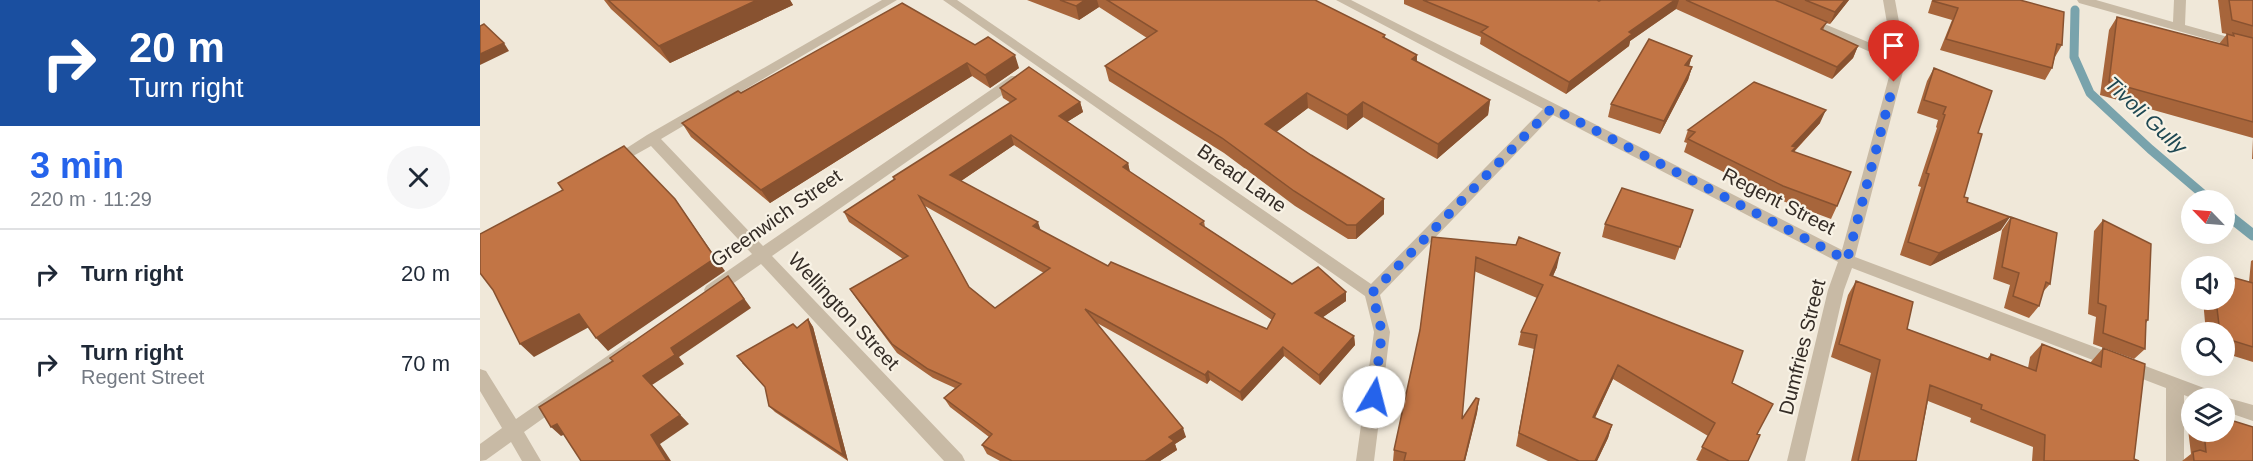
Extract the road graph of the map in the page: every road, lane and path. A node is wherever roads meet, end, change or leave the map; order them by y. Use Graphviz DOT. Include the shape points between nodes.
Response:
graph roads {
  1 [pos="891,0"];
  2 [pos="949,0"];
  3 [pos="1342,0"];
  4 [pos="1889,0"];
  5 [pos="2083,0"];
  6 [pos="2180,0"];
  7 [pos="1796,17"];
  8 [pos="2179,27"];
  9 [pos="2253,48"];
  10 [pos="1900,60"];
  11 [pos="1040,63"];
  12 [pos="1552,108"];
  13 [pos="652,138"];
  14 [pos="603,167"];
  15 [pos="762,255"];
  16 [pos="1847,260"];
  17 [pos="1372,293"];
  18 [pos="695,302"];
  19 [pos="638,342"];
  20 [pos="480,376"];
  21 [pos="2175,386"];
  22 [pos="2181,388"];
  23 [pos="2235,406"];
  24 [pos="2253,412"];
  25 [pos="513,429"];
  26 [pos="480,454"];
  27 [pos="532,461"];
  28 [pos="956,461"];
  29 [pos="1365,461"];
  30 [pos="1796,461"];
  31 [pos="2175,461"];
  1 -- 13 [label="street"];
  2 -- 11 [label="street, Bread Lane"];
  3 -- 12 [label="street, Regent Street"];
  4 -- 10 [label="street, Dumfries Street"];
  5 -- 8 [label="street"];
  6 -- 8 [label="street"];
  7 -- 10 [label="street"];
  8 -- 9 [label="street"];
  10 -- 16 [label="street, Dumfries Street"];
  11 -- 15 [label="street, Greenwich Street"];
  11 -- 17 [label="street, Bread Lane"];
  12 -- 16 [label="street, Regent Street"];
  12 -- 17 [label="street"];
  13 -- 14 [label="street"];
  13 -- 15 [label="street, Wellington Street"];
  15 -- 18 [label="street, Greenwich Street"];
  15 -- 28 [label="street, Wellington Street"];
  16 -- 21 [label="street, Regent Street"];
  16 -- 30 [label="street, Dumfries Street" via="1836,290"];
  17 -- 29 [label="street" via="1382,332"];
  19 -- 25 [label="street"];
  20 -- 25 [label="street"];
  21 -- 22 [label="street, Regent Street"];
  21 -- 31 [label="street"];
  23 -- 24 [label="street"];
  25 -- 26 [label="street"];
  25 -- 27 [label="street"];
}
